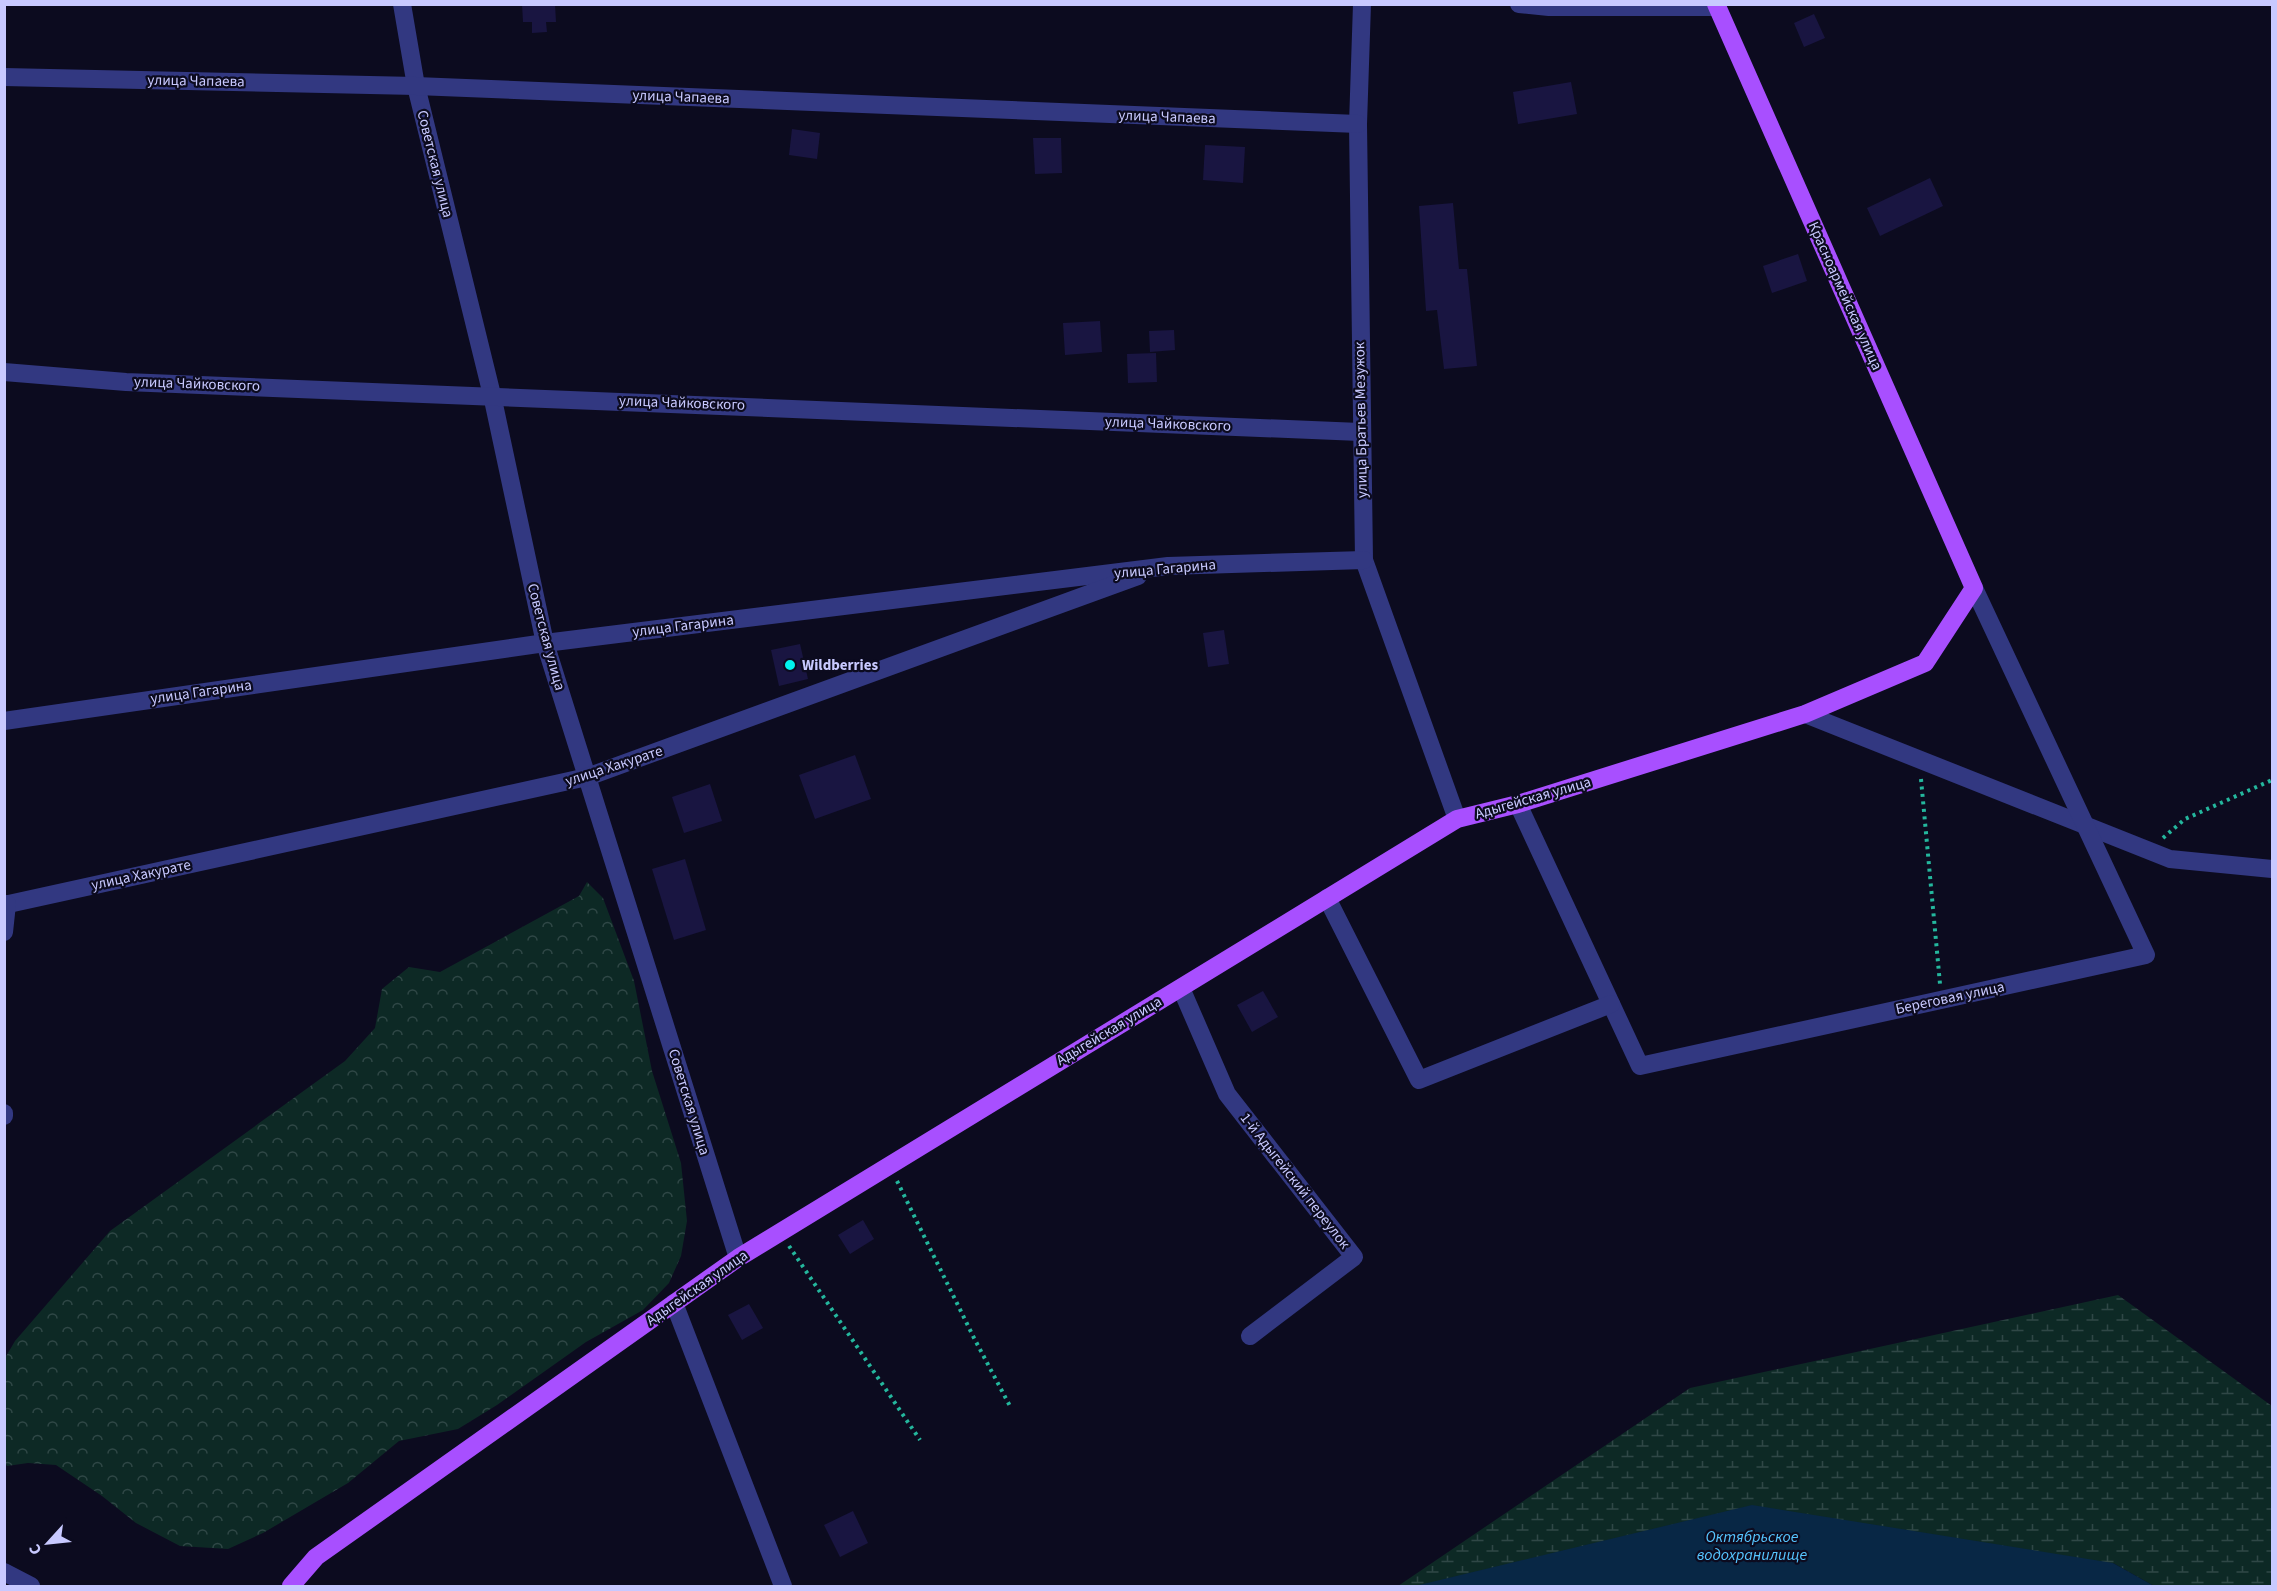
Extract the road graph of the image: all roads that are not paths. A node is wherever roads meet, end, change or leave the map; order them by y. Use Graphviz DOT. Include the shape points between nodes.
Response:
graph roads {
  1 [pos="402,4"];
  2 [pos="1362,4"];
  3 [pos="1519,4"];
  4 [pos="1717,6"];
  5 [pos="4,77"];
  6 [pos="416,86"];
  7 [pos="1358,124"];
  8 [pos="4,372"];
  9 [pos="492,395"];
  10 [pos="1360,432"];
  11 [pos="1364,560"];
  12 [pos="1168,566"];
  13 [pos="1974,588"];
  14 [pos="545,643"];
  15 [pos="1805,714"];
  16 [pos="4,721"];
  17 [pos="587,777"];
  18 [pos="1518,804"];
  19 [pos="1457,819"];
  20 [pos="2085,826"];
  21 [pos="2272,869"];
  22 [pos="1327,898"];
  23 [pos="6,905"];
  24 [pos="4,932"];
  25 [pos="1181,988"];
  26 [pos="1611,1004"];
  27 [pos="738,1258"];
  28 [pos="674,1303"];
  29 [pos="1250,1336"];
  30 [pos="4,1572"];
  31 [pos="31,1587"];
  32 [pos="291,1587"];
  33 [pos="783,1587"];
  1 -- 6 [label="street, Советская улица"];
  2 -- 7 [label="street, улица Братьев Мезужок"];
  3 -- 4 [label="street"];
  4 -- 13 [label="main road, Красноармейская улица"];
  5 -- 6 [label="street, улица Чапаева"];
  6 -- 7 [label="street, улица Чапаева"];
  6 -- 9 [label="street, Советская улица"];
  7 -- 10 [label="street, улица Братьев Мезужок"];
  8 -- 9 [label="street, улица Чайковского" via="126,382"];
  9 -- 10 [label="street, улица Чайковского"];
  9 -- 14 [label="street, Советская улица"];
  10 -- 11 [label="street, улица Братьев Мезужок"];
  11 -- 12 [label="street, улица Гагарина"];
  11 -- 19 [label="street, улица Братьев Мезужок"];
  12 -- 14 [label="street, улица Гагарина"];
  12 -- 17 [label="street, улица Хакурате"];
  13 -- 15 [label="main road, Адыгейская улица" via="1925,663"];
  13 -- 20 [label="street, Береговая улица"];
  14 -- 16 [label="street, улица Гагарина"];
  14 -- 17 [label="street, Советская улица"];
  15 -- 18 [label="main road, Адыгейская улица"];
  15 -- 20 [label="street"];
  17 -- 23 [label="street, улица Хакурате"];
  17 -- 27 [label="street, Советская улица"];
  18 -- 19 [label="main road, Адыгейская улица"];
  18 -- 26 [label="street, Береговая улица"];
  19 -- 22 [label="main road, Адыгейская улица"];
  20 -- 21 [label="street" via="2170,860"];
  20 -- 26 [label="street, Береговая улица" via="2146,955 1640,1066"];
  22 -- 25 [label="main road, Адыгейская улица"];
  22 -- 26 [label="street" via="1419,1080"];
  23 -- 24 [label="street"];
  25 -- 27 [label="main road, Адыгейская улица"];
  25 -- 29 [label="street, 1-й Адыгейский переулок" via="1227,1094 1354,1257"];
  27 -- 28 [label="main road, Адыгейская улица"];
  28 -- 32 [label="main road, Адыгейская улица" via="316,1557"];
  28 -- 33 [label="street"];
  30 -- 31 [label="street"];
}
